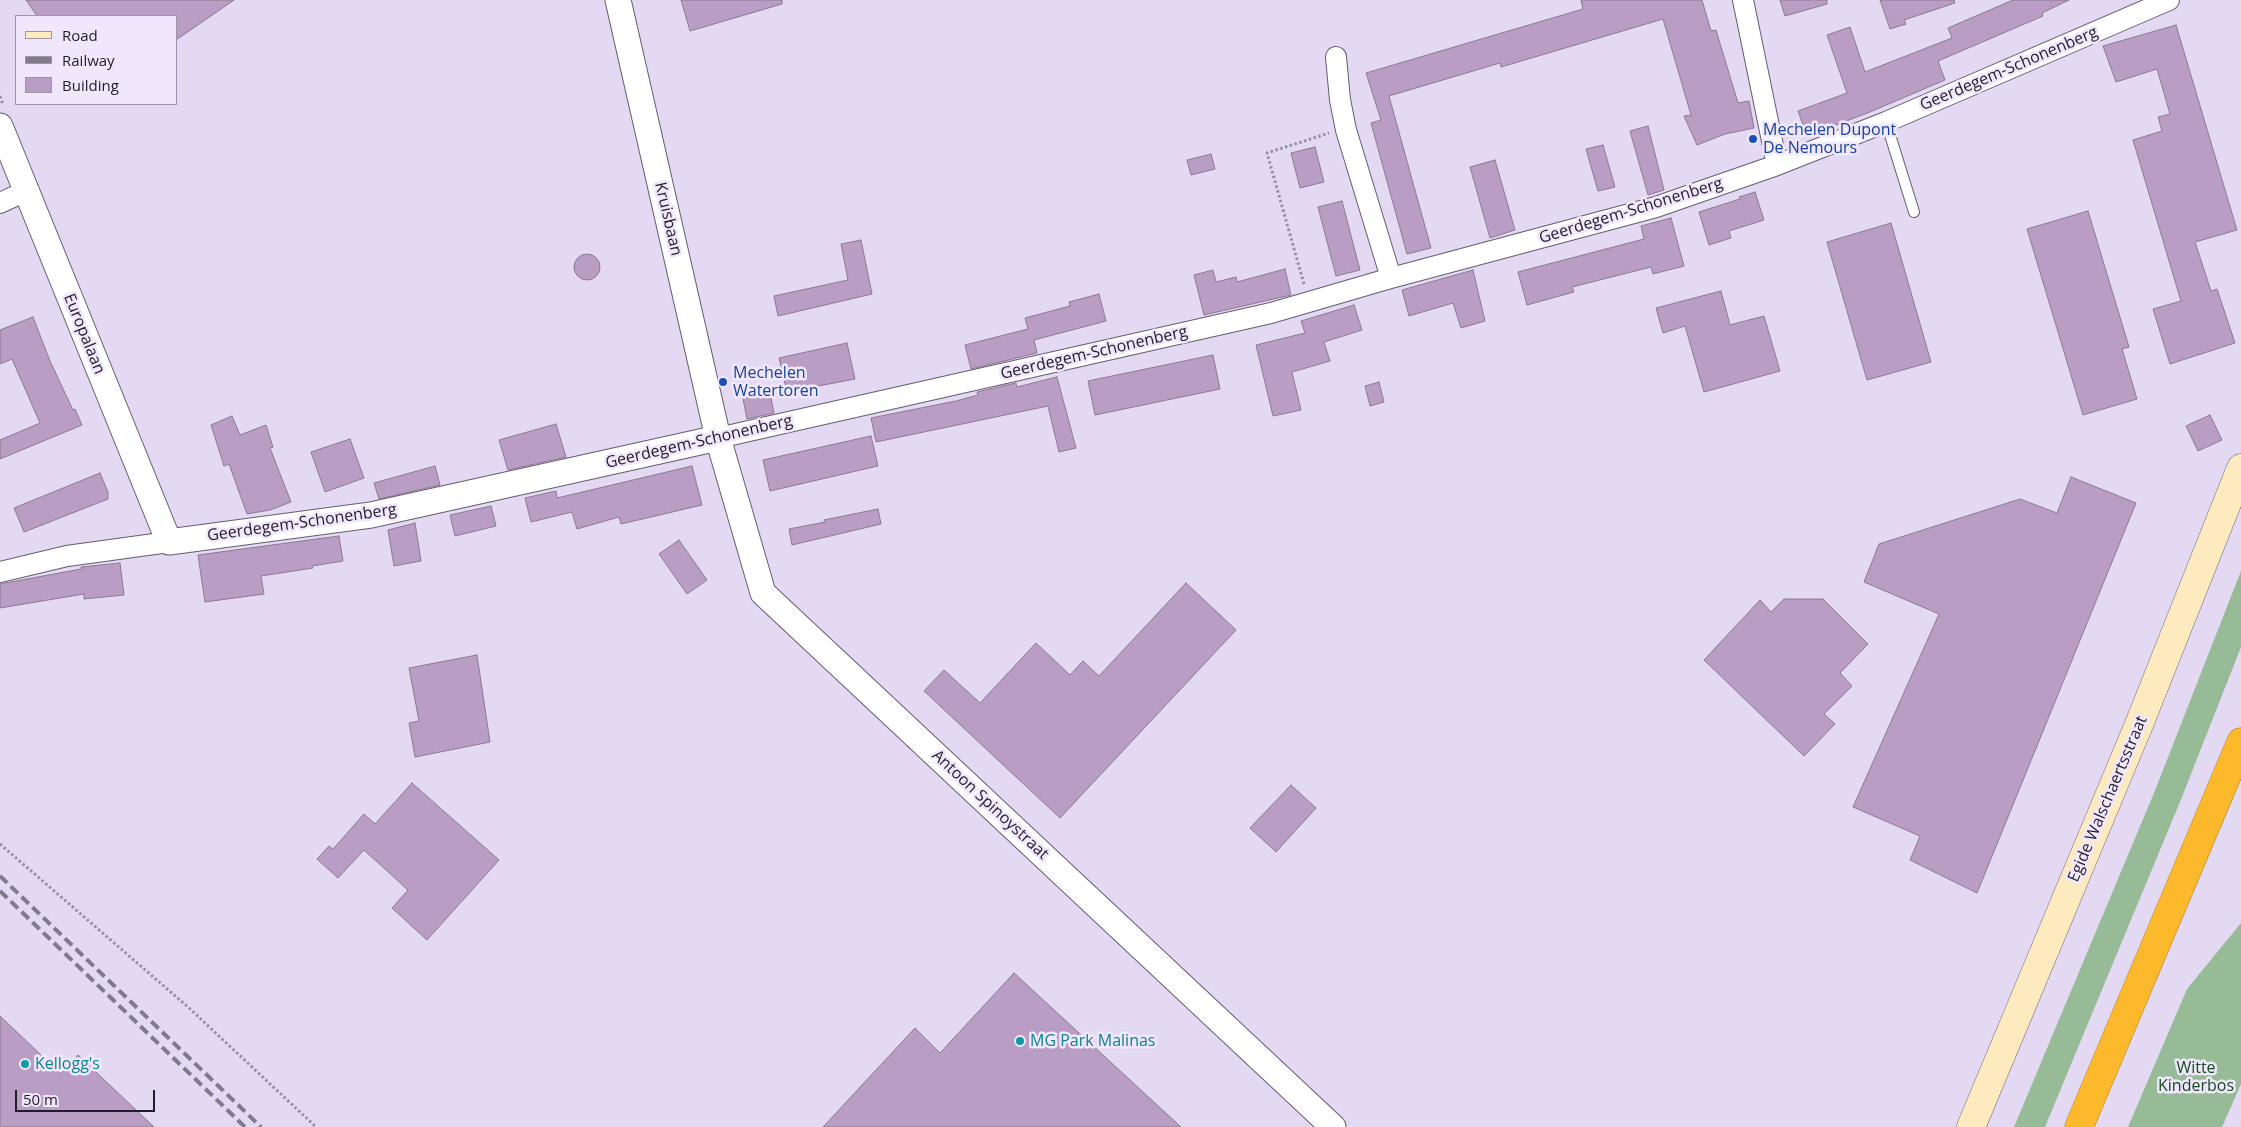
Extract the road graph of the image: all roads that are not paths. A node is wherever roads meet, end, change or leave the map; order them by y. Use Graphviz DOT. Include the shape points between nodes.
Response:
graph roads {
  1 [pos="618,0"];
  2 [pos="1743,0"];
  3 [pos="2169,0"];
  4 [pos="1336,57"];
  5 [pos="1886,122"];
  6 [pos="0,126"];
  7 [pos="1777,165"];
  8 [pos="26,192"];
  9 [pos="0,202"];
  10 [pos="1914,212"];
  11 [pos="1391,278"];
  12 [pos="718,438"];
  13 [pos="2241,468"];
  14 [pos="169,542"];
  15 [pos="0,572"];
  16 [pos="2241,742"];
  17 [pos="1333,1127"];
  18 [pos="1970,1127"];
  19 [pos="2079,1127"];
  1 -- 12 [label="street, Kruisbaan"];
  2 -- 7 [label="street"];
  3 -- 5 [label="street, Geerdegem-Schonenberg"];
  4 -- 11 [label="street" via="1346,130"];
  5 -- 7 [label="street, Geerdegem-Schonenberg"];
  5 -- 10 [label="lane"];
  6 -- 8 [label="street, Europalaan"];
  7 -- 11 [label="street, Geerdegem-Schonenberg" via="1656,207"];
  8 -- 9 [label="street"];
  8 -- 14 [label="street, Europalaan"];
  11 -- 12 [label="street, Geerdegem-Schonenberg" via="1271,313"];
  12 -- 14 [label="street, Geerdegem-Schonenberg" via="372,515"];
  12 -- 17 [label="street, Antoon Spinoystraat" via="763,593"];
  13 -- 18 [label="main road, Egide Walschaertsstraat" via="2140,722"];
  14 -- 15 [label="street, Geerdegem-Schonenberg" via="67,556"];
  16 -- 19 [label="highway"];
}
